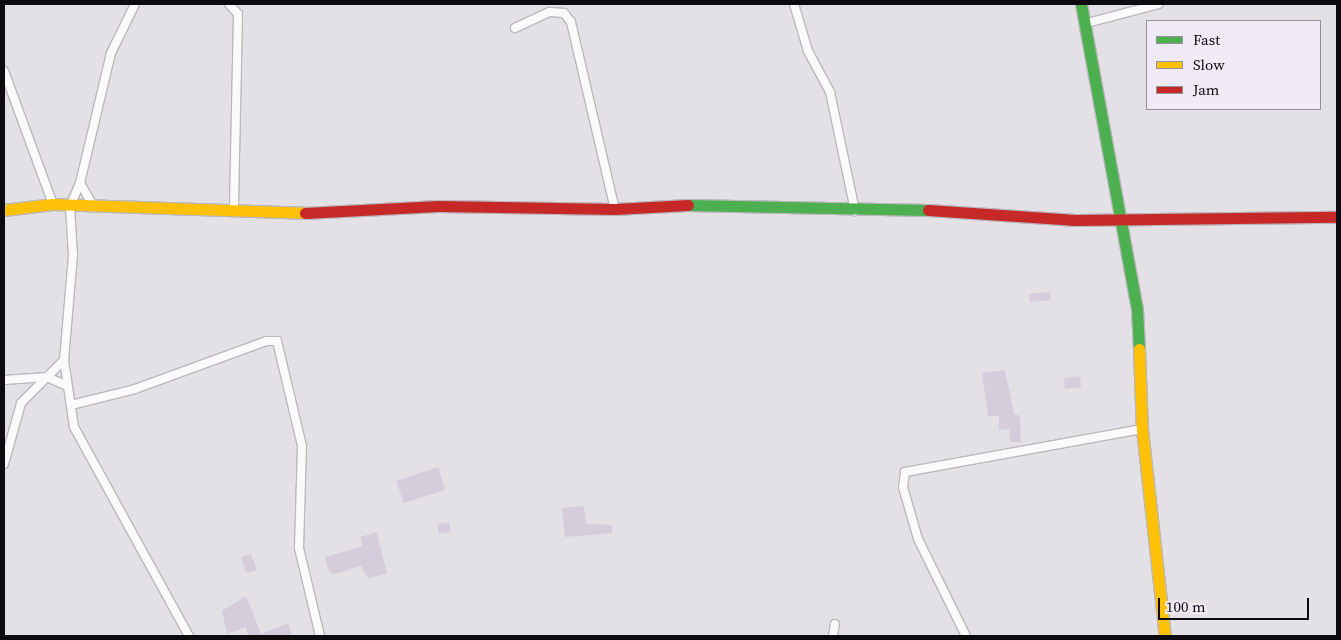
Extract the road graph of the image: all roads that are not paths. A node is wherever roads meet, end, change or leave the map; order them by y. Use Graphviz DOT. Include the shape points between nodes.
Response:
graph roads {
  1 [pos="135,4"];
  2 [pos="229,4"];
  3 [pos="794,4"];
  4 [pos="1081,4"];
  5 [pos="1159,4"];
  6 [pos="1087,23"];
  7 [pos="515,28"];
  8 [pos="4,71"];
  9 [pos="80,183"];
  10 [pos="53,204"];
  11 [pos="70,207"];
  12 [pos="94,207"];
  13 [pos="234,209"];
  14 [pos="615,209"];
  15 [pos="4,210"];
  16 [pos="855,211"];
  17 [pos="1337,217"];
  18 [pos="1123,218"];
  19 [pos="64,360"];
  20 [pos="47,377"];
  21 [pos="4,380"];
  22 [pos="67,386"];
  23 [pos="70,405"];
  24 [pos="1142,429"];
  25 [pos="4,464"];
  26 [pos="835,624"];
  27 [pos="189,636"];
  28 [pos="320,636"];
  29 [pos="833,636"];
  30 [pos="966,636"];
  31 [pos="1165,636"];
  1 -- 9 [label="street" via="111,53"];
  2 -- 13 [label="street" via="238,14"];
  3 -- 16 [label="street" via="808,51 830,92"];
  4 -- 6 [label="street"];
  5 -- 6 [label="street"];
  6 -- 18 [label="street"];
  7 -- 14 [label="street" via="550,12 564,13 571,22"];
  8 -- 10 [label="street"];
  9 -- 11 [label="street"];
  9 -- 12 [label="street"];
  10 -- 11 [label="street"];
  10 -- 15 [label="street"];
  11 -- 12 [label="street"];
  11 -- 19 [label="street" via="73,254"];
  12 -- 13 [label="street"];
  13 -- 14 [label="street" via="325,214 438,206"];
  14 -- 16 [label="street" via="671,204"];
  16 -- 18 [label="street" via="960,210 1076,220"];
  17 -- 18 [label="street"];
  18 -- 24 [label="street" via="1141,344"];
  19 -- 20 [label="street"];
  19 -- 22 [label="street"];
  20 -- 21 [label="street"];
  20 -- 22 [label="street"];
  20 -- 25 [label="street" via="21,403"];
  22 -- 23 [label="street"];
  23 -- 27 [label="street" via="74,427"];
  23 -- 28 [label="street" via="134,389 266,341 277,341 302,446 299,548"];
  24 -- 30 [label="street" via="905,472 903,487 918,539"];
  24 -- 31 [label="street"];
  26 -- 29 [label="street"];
}
